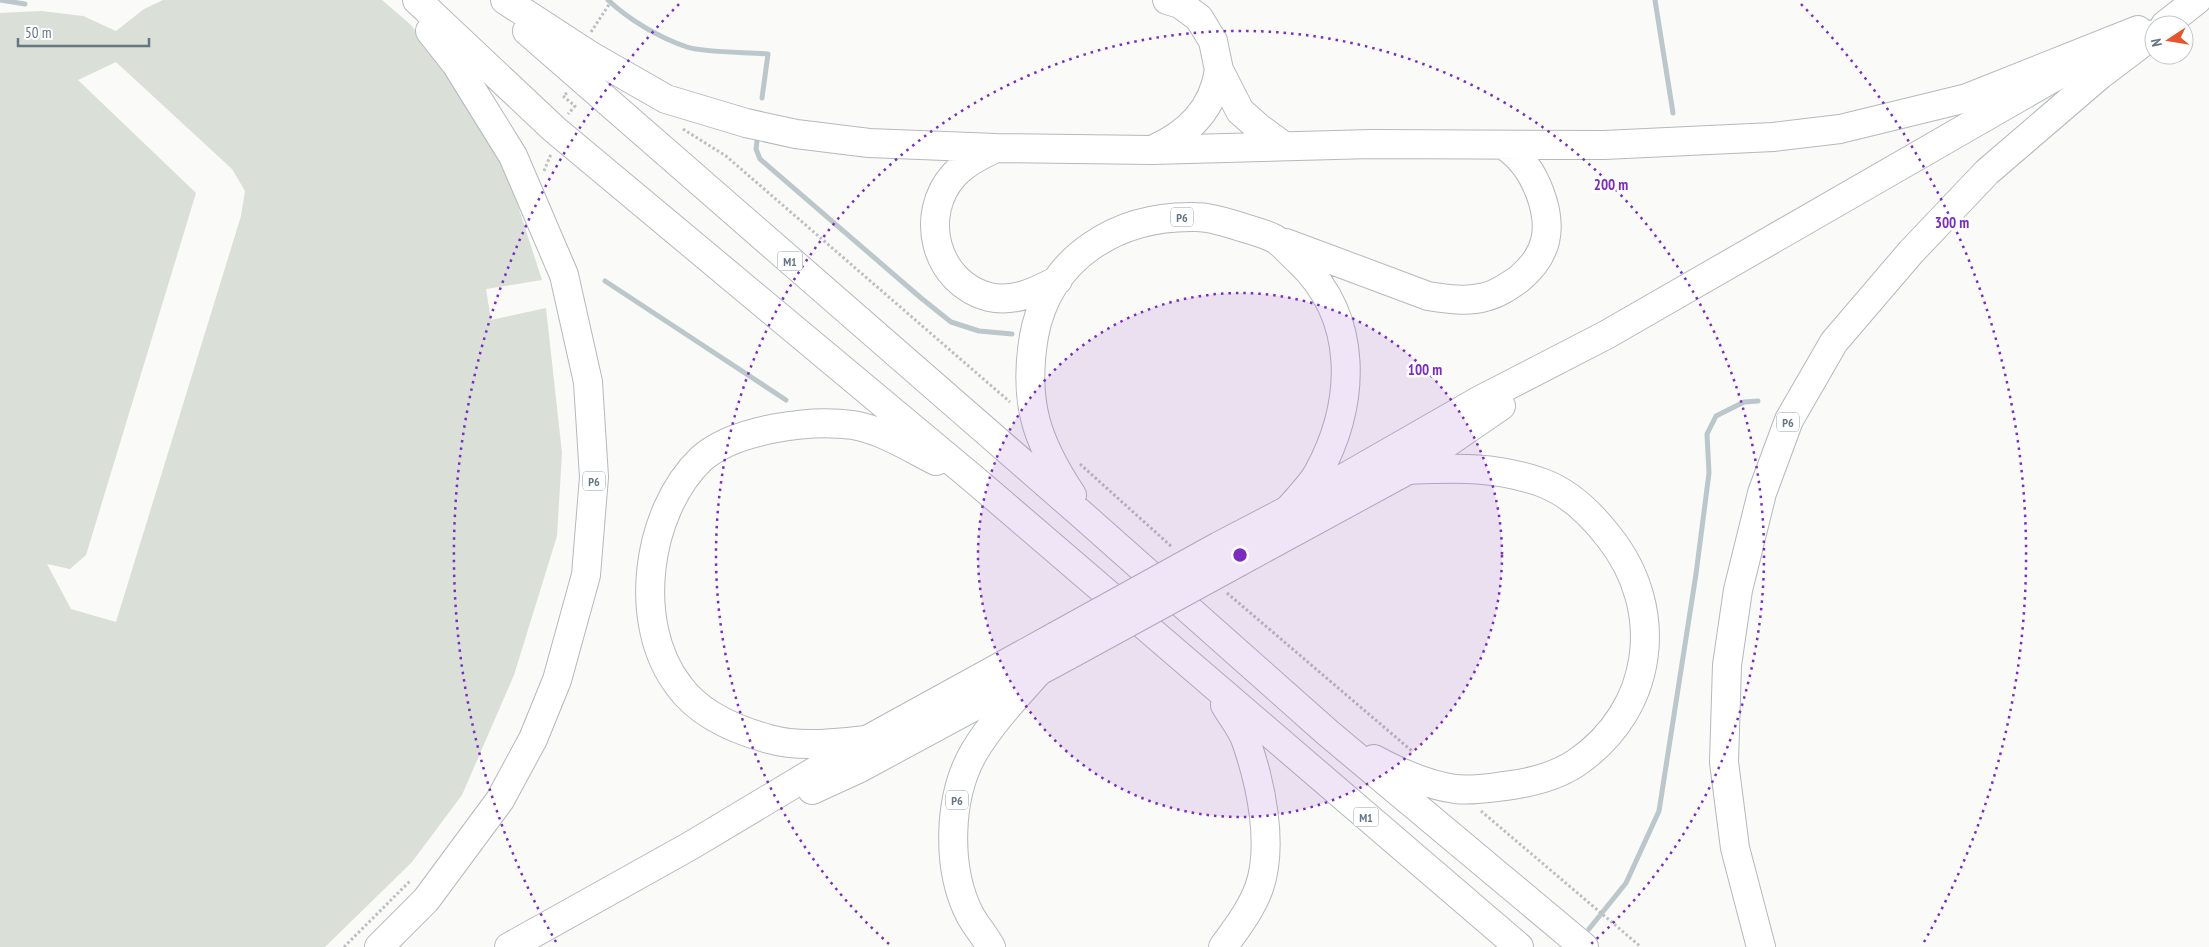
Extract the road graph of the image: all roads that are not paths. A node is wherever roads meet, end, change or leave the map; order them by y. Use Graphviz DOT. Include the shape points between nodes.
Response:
graph roads {
  1 [pos="406,0"];
  2 [pos="417,0"];
  3 [pos="492,0"];
  4 [pos="505,0"];
  5 [pos="1166,0"];
  6 [pos="2190,0"];
  7 [pos="2197,0"];
  8 [pos="2169,15"];
  9 [pos="2178,15"];
  10 [pos="2144,33"];
  11 [pos="2144,33"];
  12 [pos="2144,34"];
  13 [pos="1219,70"];
  14 [pos="1504,145"];
  15 [pos="1284,146"];
  16 [pos="996,148"];
  17 [pos="1152,150"];
  18 [pos="1276,239"];
  19 [pos="1058,280"];
  20 [pos="1606,334"];
  21 [pos="1408,470"];
  22 [pos="976,481"];
  23 [pos="1288,510"];
  24 [pos="1089,521"];
  25 [pos="1229,554"];
  26 [pos="1062,646"];
  27 [pos="1039,671"];
  28 [pos="1214,686"];
  29 [pos="1328,733"];
  30 [pos="866,740"];
  31 [pos="690,846"];
  32 [pos="379,947"];
  33 [pos="510,947"];
  34 [pos="991,947"];
  35 [pos="1223,947"];
  36 [pos="1519,947"];
  37 [pos="1584,947"];
  38 [pos="1762,947"];
  1 -- 32 [label="main road, Р6" via="456,64 513,156 564,275 588,382 594,477 586,576 557,680 533,739 500,800 426,900"];
  2 -- 22 [label="main road, М1" via="554,129"];
  3 -- 24 [label="main road, М1"];
  4 -- 16 [label="main road, Р6" via="666,99 796,134 869,144"];
  5 -- 13 [label="main road" via="1180,4 1199,18 1213,41"];
  6 -- 8 [label="main road, Р6"];
  7 -- 9 [label="main road"];
  10 -- 14 [label="main road, Р6" via="1968,98 1840,129 1716,140"];
  11 -- 20 [label="main road, Р6"];
  12 -- 38 [label="main road, Р6" via="1987,172 1911,252 1834,342 1789,420 1762,493 1738,590 1727,665 1724,762 1736,848"];
  13 -- 15 [label="main road" via="1240,111"];
  13 -- 17 [label="main road" via="1216,88 1200,118 1178,138"];
  14 -- 15 [label="main road, Р6"];
  14 -- 18 [label="main road, Р6" via="1520,156 1534,176 1544,206 1545,241 1532,268 1509,287 1487,297 1447,299 1428,296"];
  15 -- 17 [label="main road, Р6"];
  16 -- 17 [label="main road, Р6"];
  16 -- 19 [label="main road, Р6" via="970,160 942,192 934,217 936,242 942,261 970,290 990,297 1010,298 1032,293"];
  18 -- 19 [label="main road, Р6" via="1206,218 1166,218 1134,225 1091,244"];
  18 -- 23 [label="main road, Р6" via="1311,272 1329,299 1340,325 1346,352 1345,387 1330,448 1317,476"];
  19 -- 24 [label="main road, Р6" via="1042,306 1032,351 1034,423 1042,445"];
  20 -- 21 [label="main road, Р6"];
  20 -- 23 [label="main road, Р6" via="1480,400"];
  21 -- 25 [label="main road, Р6"];
  21 -- 29 [label="main road, Р6" via="1472,468 1515,474 1544,484 1592,516 1630,569 1639,592 1647,644 1642,670 1617,724 1600,744 1552,775 1519,784 1456,789 1417,778"];
  22 -- 28 [label="main road, М1"];
  22 -- 30 [label="main road, Р6" via="875,431 854,425 823,423 774,429 726,444 703,458 683,479 670,500 654,548 652,612 656,642 665,666 680,688 700,707 729,725 770,739 806,745"];
  23 -- 25 [label="main road, Р6"];
  24 -- 29 [label="main road, М1"];
  25 -- 26 [label="main road, Р6, bridge"];
  26 -- 27 [label="main road, Р6"];
  26 -- 30 [label="main road, Р6"];
  27 -- 31 [label="main road, Р6" via="860,768"];
  27 -- 34 [label="main road, Р6" via="1002,713 974,752 964,773 954,813 953,848 961,885 970,914"];
  28 -- 35 [label="main road" via="1246,740 1266,825 1266,854 1259,888"];
  28 -- 36 [label="main road, М1"];
  29 -- 37 [label="main road, М1"];
  30 -- 31 [label="main road, Р6"];
  31 -- 33 [label="main road, Р6"];
}
